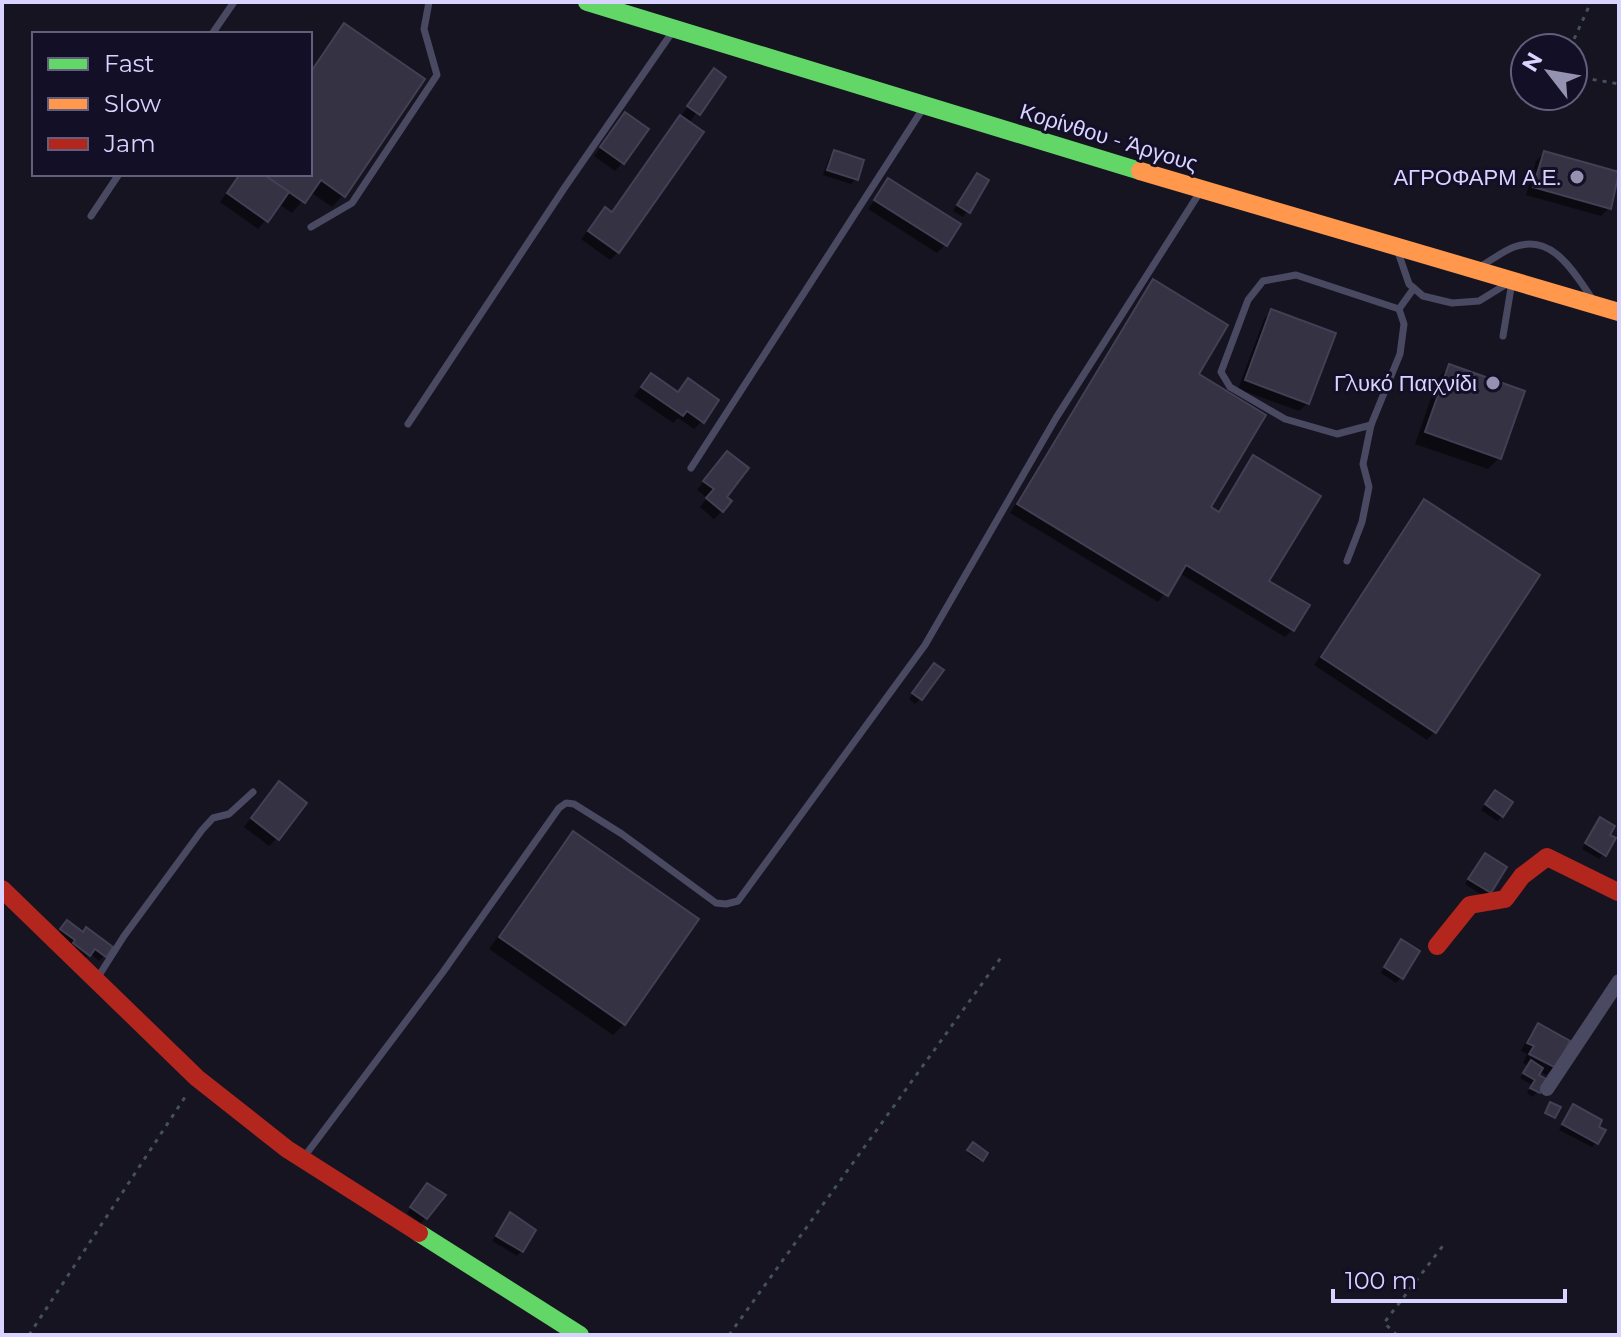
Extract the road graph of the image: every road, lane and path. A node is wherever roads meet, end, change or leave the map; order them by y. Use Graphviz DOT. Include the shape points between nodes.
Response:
graph roads {
  1 [pos="234,2"];
  2 [pos="429,2"];
  3 [pos="587,2"];
  4 [pos="1591,2"];
  5 [pos="673,29"];
  6 [pos="213,32"];
  7 [pos="1577,32"];
  8 [pos="1589,79"];
  9 [pos="1619,84"];
  10 [pos="925,105"];
  11 [pos="118,176"];
  12 [pos="1202,190"];
  13 [pos="91,216"];
  14 [pos="311,227"];
  15 [pos="1396,246"];
  16 [pos="1476,269"];
  17 [pos="1513,280"];
  18 [pos="1414,288"];
  19 [pos="1597,306"];
  20 [pos="1399,309"];
  21 [pos="1619,312"];
  22 [pos="1503,336"];
  23 [pos="408,424"];
  24 [pos="1371,425"];
  25 [pos="691,468"];
  26 [pos="1347,561"];
  27 [pos="253,792"];
  28 [pos="2,889"];
  29 [pos="1619,892"];
  30 [pos="1437,946"];
  31 [pos="1002,956"];
  32 [pos="97,979"];
  33 [pos="1619,981"];
  34 [pos="197,1078"];
  35 [pos="1547,1089"];
  36 [pos="303,1159"];
  37 [pos="1445,1243"];
  38 [pos="29,1335"];
  39 [pos="580,1335"];
  40 [pos="729,1335"];
  41 [pos="1397,1335"];
  1 -- 6 [label="lane"];
  2 -- 14 [label="lane" via="424,29 437,75 352,203"];
  3 -- 5 [label="main road, Κορίνθου - Άργους"];
  4 -- 7 [label="path"];
  5 -- 10 [label="main road, Κορίνθου - Άργους"];
  5 -- 23 [label="lane"];
  8 -- 9 [label="path"];
  10 -- 12 [label="main road, Κορίνθου - Άργους"];
  10 -- 25 [label="lane"];
  11 -- 13 [label="lane"];
  12 -- 15 [label="main road, Κορίνθου - Άργους"];
  12 -- 36 [label="lane" via="1056,418 925,645 738,901 716,903 622,834 566,803"];
  15 -- 16 [label="main road, Κορίνθου - Άργους"];
  15 -- 18 [label="lane"];
  16 -- 17 [label="main road, Κορίνθου - Άργους"];
  16 -- 19 [label="lane" via="1514,247 1533,243 1553,250 1570,266"];
  17 -- 18 [label="lane" via="1479,301 1452,303 1423,296"];
  17 -- 19 [label="main road, Κορίνθου - Άργους"];
  17 -- 22 [label="lane"];
  18 -- 20 [label="lane"];
  19 -- 21 [label="main road, Κορίνθου - Άργους"];
  20 -- 24 [label="lane" via="1404,324 1400,354"];
  20 -- 24 [label="lane" via="1296,275 1263,281 1248,300 1221,372 1230,387 1285,419 1337,434"];
  24 -- 26 [label="lane" via="1363,464 1369,487"];
  27 -- 32 [label="lane" via="202,830"];
  28 -- 32 [label="main road"];
  29 -- 30 [label="main road" via="1547,857 1522,876 1505,899 1470,905"];
  31 -- 40 [label="path"];
  32 -- 34 [label="main road"];
  33 -- 35 [label="street"];
  34 -- 36 [label="main road"];
  34 -- 38 [label="path"];
  36 -- 39 [label="main road"];
  37 -- 41 [label="path" via="1384,1323"];
}
